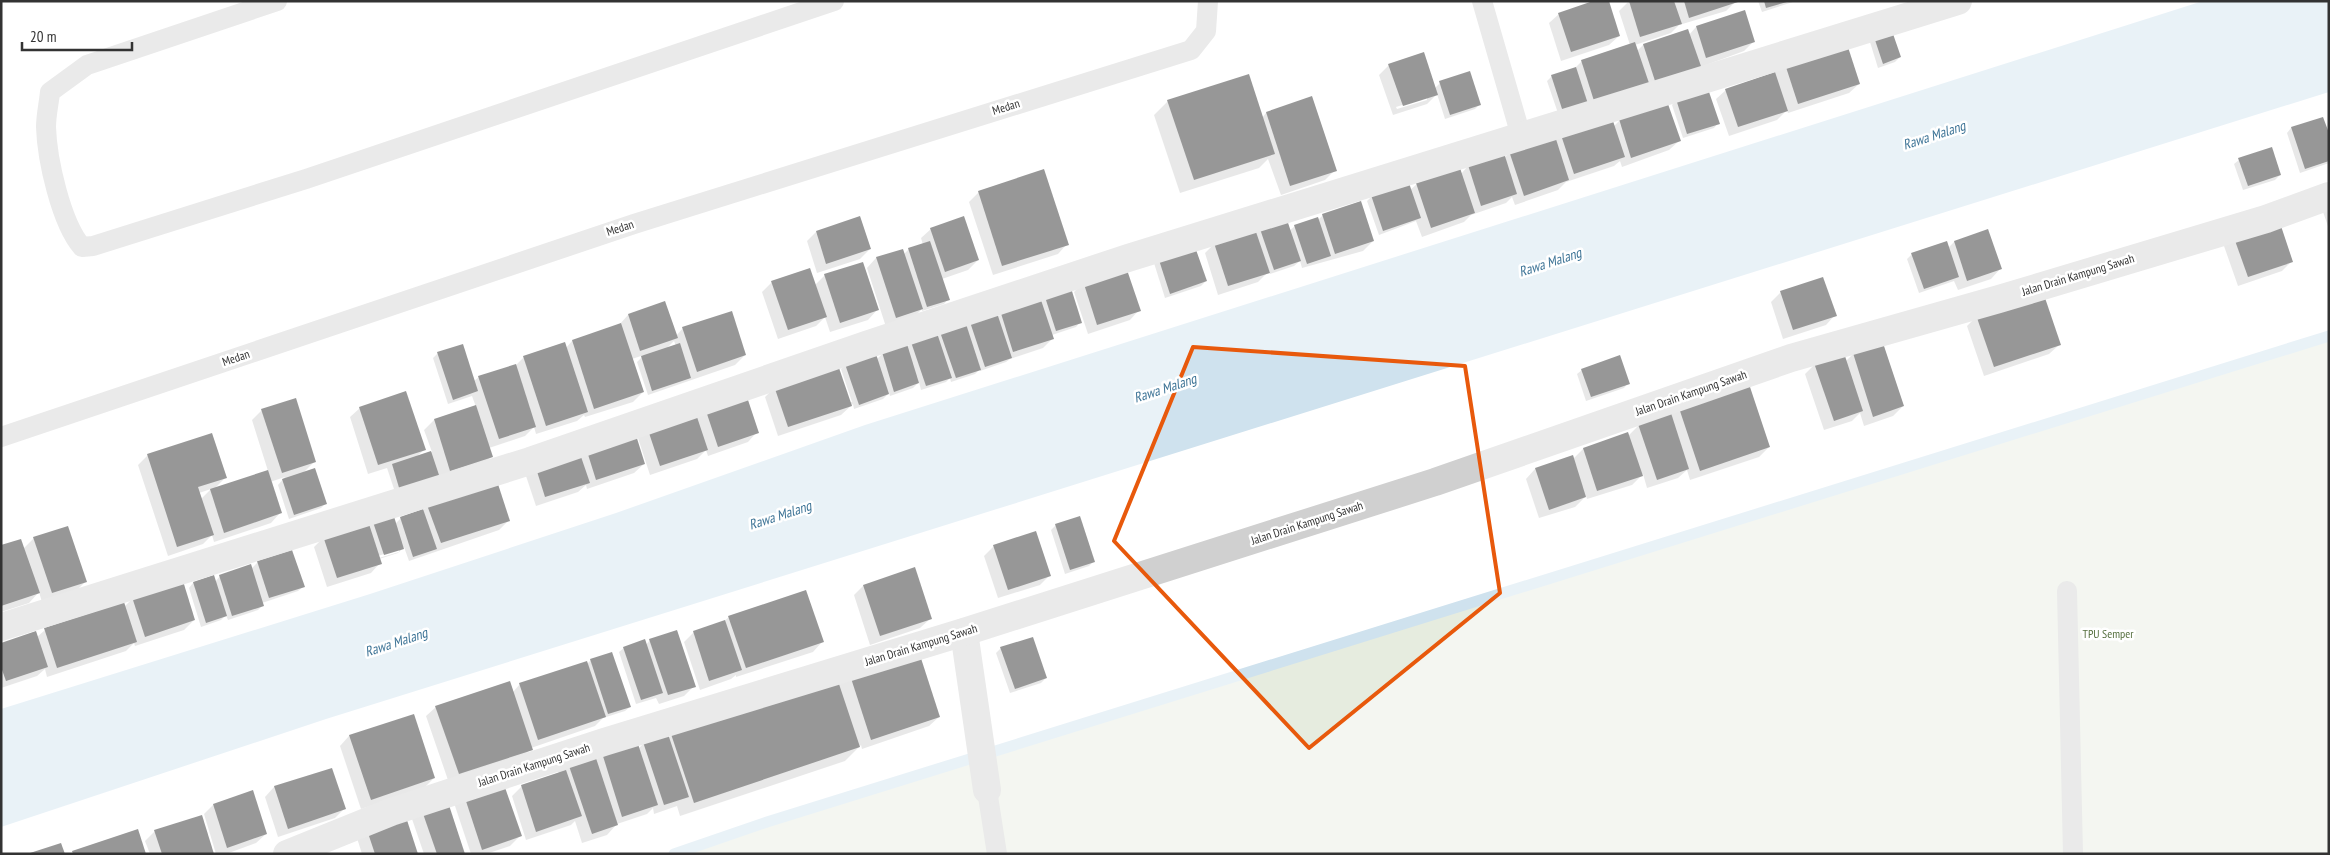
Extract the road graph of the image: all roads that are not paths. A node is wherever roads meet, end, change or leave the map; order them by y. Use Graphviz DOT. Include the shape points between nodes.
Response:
graph roads {
  1 [pos="277,1"];
  2 [pos="834,1"];
  3 [pos="1208,1"];
  4 [pos="1482,1"];
  5 [pos="1958,1"];
  6 [pos="1521,136"];
  7 [pos="2329,196"];
  8 [pos="1,437"];
  9 [pos="2068,592"];
  10 [pos="1,627"];
  11 [pos="964,632"];
  12 [pos="987,790"];
  13 [pos="287,854"];
  14 [pos="997,854"];
  15 [pos="2073,854"];
  1 -- 2 [label="lane" via="87,65 50,92 46,126 55,185 74,237 82,247 306,179"];
  3 -- 8 [label="lane, Medan" via="1206,31 1191,50 634,224"];
  4 -- 6 [label="lane"];
  5 -- 6 [label="street"];
  6 -- 10 [label="street" via="1128,258 530,461"];
  7 -- 11 [label="street, Jalan Drain Kampung Sawah" via="2266,219 1791,358 1435,482"];
  9 -- 15 [label="lane"];
  11 -- 12 [label="street"];
  11 -- 13 [label="street, Jalan Drain Kampung Sawah" via="586,748 391,812"];
  12 -- 14 [label="lane"];
}
